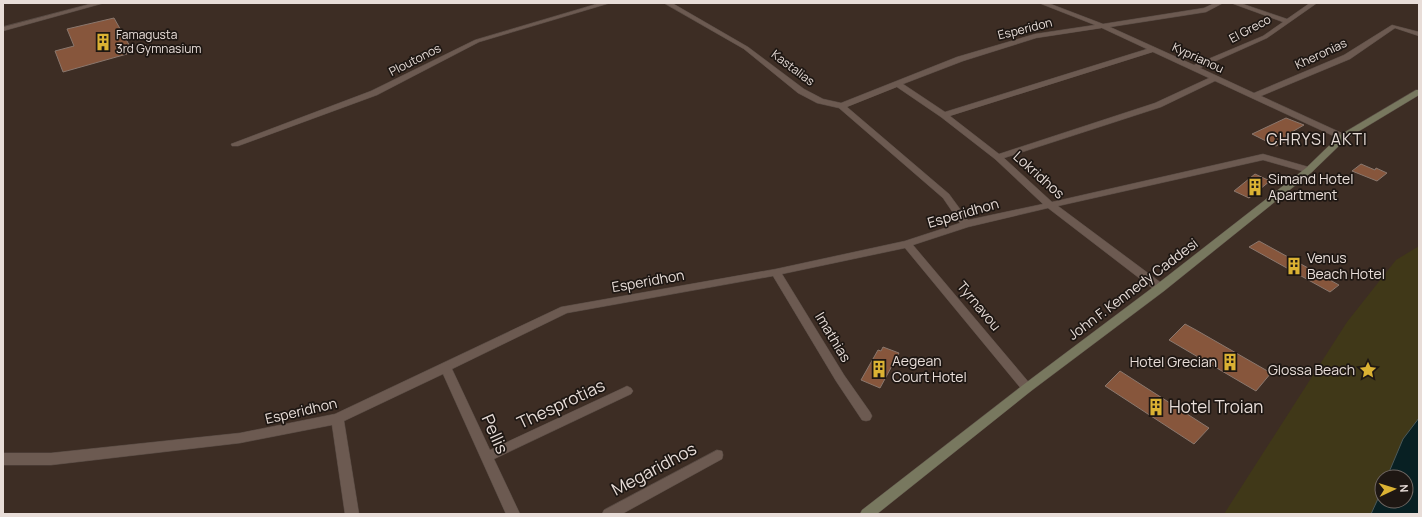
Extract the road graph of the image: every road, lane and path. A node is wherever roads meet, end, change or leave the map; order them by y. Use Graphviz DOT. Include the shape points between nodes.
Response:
graph roads {
  1 [pos="100,3"];
  2 [pos="607,3"];
  3 [pos="666,3"];
  4 [pos="1042,3"];
  5 [pos="1220,3"];
  6 [pos="1234,3"];
  7 [pos="1314,3"];
  8 [pos="1288,21"];
  9 [pos="1101,25"];
  10 [pos="3,29"];
  11 [pos="1419,34"];
  12 [pos="1154,49"];
  13 [pos="1194,68"];
  14 [pos="1215,78"];
  15 [pos="898,84"];
  16 [pos="1419,92"];
  17 [pos="1254,96"];
  18 [pos="842,106"];
  19 [pos="944,115"];
  20 [pos="1344,137"];
  21 [pos="235,144"];
  22 [pos="998,157"];
  23 [pos="1309,170"];
  24 [pos="1050,205"];
  25 [pos="966,224"];
  26 [pos="907,244"];
  27 [pos="776,272"];
  28 [pos="1160,288"];
  29 [pos="446,368"];
  30 [pos="1027,388"];
  31 [pos="627,391"];
  32 [pos="866,416"];
  33 [pos="337,419"];
  34 [pos="718,455"];
  35 [pos="487,457"];
  36 [pos="3,459"];
  37 [pos="352,514"];
  38 [pos="513,514"];
  39 [pos="609,514"];
  40 [pos="867,514"];
  1 -- 10 [label="street"];
  2 -- 21 [label="street, Ploutonos" via="477,41 374,93"];
  3 -- 18 [label="street, Kastalias" via="746,48 801,91 820,101"];
  4 -- 9 [label="street, Kyprianou"];
  5 -- 9 [label="street, Esperidon" via="1206,10"];
  6 -- 8 [label="street"];
  7 -- 8 [label="street, El Greco"];
  8 -- 13 [label="street, El Greco" via="1265,37"];
  9 -- 12 [label="street, Kyprianou"];
  9 -- 15 [label="street, Esperidon" via="1035,36 960,59"];
  11 -- 17 [label="street, Kheronias" via="1394,26 1347,57"];
  12 -- 13 [label="street, Kyprianou"];
  12 -- 19 [label="street"];
  13 -- 14 [label="street, Kyprianou"];
  14 -- 17 [label="street, Kyprianou"];
  14 -- 22 [label="street" via="1158,105"];
  15 -- 18 [label="street, Esperidon"];
  15 -- 19 [label="street, Lokridhos"];
  16 -- 20 [label="street, John F. Kennedy Caddesi"];
  17 -- 20 [label="street, Kyprianou"];
  18 -- 25 [label="street, Kastalias" via="946,196"];
  19 -- 22 [label="street, Lokridhos"];
  20 -- 23 [label="street, John F. Kennedy Caddesi"];
  22 -- 24 [label="street, Lokridhos"];
  23 -- 24 [label="street, Esperidhon" via="1263,158"];
  23 -- 28 [label="street, John F. Kennedy Caddesi"];
  24 -- 25 [label="street, Esperidhon"];
  24 -- 28 [label="street, Lokridhos"];
  25 -- 26 [label="street, Esperidhon"];
  26 -- 27 [label="street, Esperidhon"];
  26 -- 30 [label="street, Tyrnavou"];
  27 -- 29 [label="street, Esperidhon" via="565,310"];
  27 -- 32 [label="street, Imathias"];
  28 -- 30 [label="street, John F. Kennedy Caddesi"];
  29 -- 33 [label="street, Esperidhon"];
  29 -- 35 [label="street, Pellis"];
  30 -- 40 [label="street, John F. Kennedy Caddesi"];
  31 -- 35 [label="street, Thesprotias"];
  33 -- 36 [label="street, Esperidhon" via="240,438 51,458"];
  33 -- 37 [label="street"];
  34 -- 39 [label="street, Megaridhos"];
  35 -- 38 [label="street, Pellis"];
}
